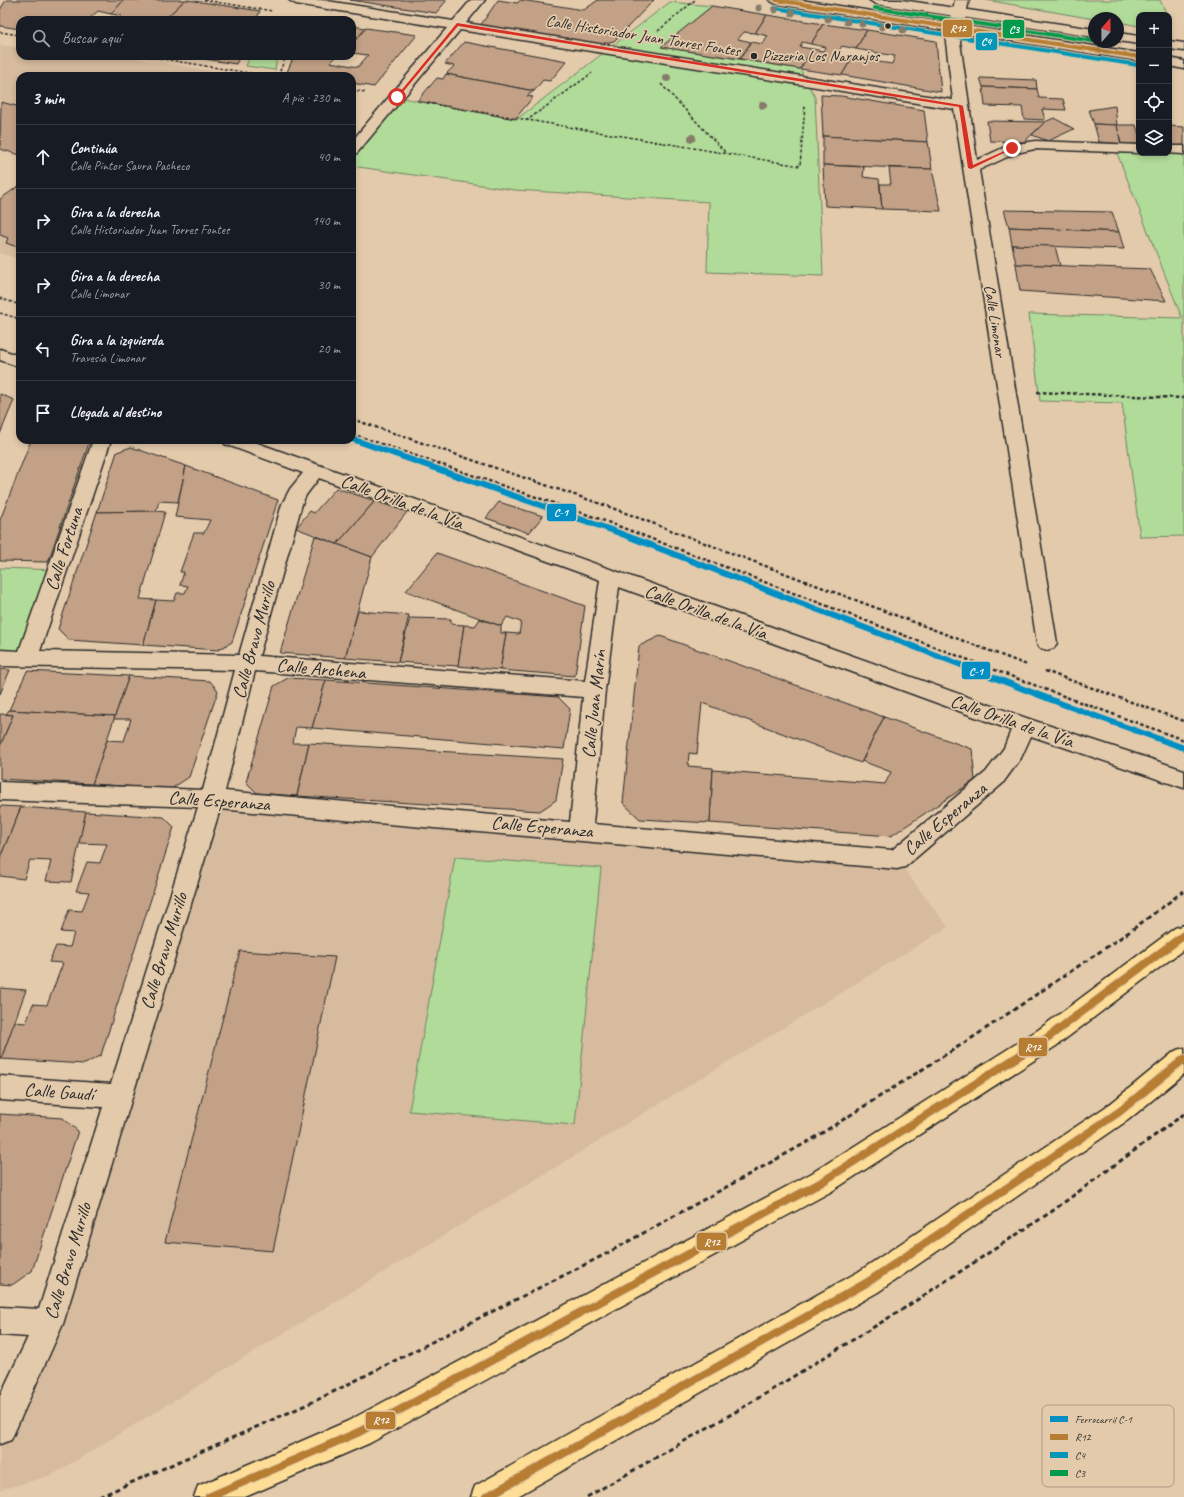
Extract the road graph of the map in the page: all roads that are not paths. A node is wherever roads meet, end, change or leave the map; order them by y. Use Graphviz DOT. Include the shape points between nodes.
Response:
graph roads {
  1 [pos="296,0"];
  2 [pos="478,0"];
  3 [pos="776,0"];
  4 [pos="876,0"];
  5 [pos="959,14"];
  6 [pos="457,25"];
  7 [pos="1088,32"];
  8 [pos="1124,38"];
  9 [pos="1136,40"];
  10 [pos="1172,45"];
  11 [pos="1184,47"];
  12 [pos="1136,56"];
  13 [pos="1172,62"];
  14 [pos="1184,64"];
  15 [pos="961,106"];
  16 [pos="356,145"];
  17 [pos="1136,149"];
  18 [pos="1172,150"];
  19 [pos="1184,150"];
  20 [pos="971,168"];
  21 [pos="0,354"];
  22 [pos="16,360"];
  23 [pos="101,444"];
  24 [pos="242,444"];
  25 [pos="315,470"];
  26 [pos="610,578"];
  27 [pos="1047,643"];
  28 [pos="0,658"];
  29 [pos="27,659"];
  30 [pos="247,663"];
  31 [pos="594,690"];
  32 [pos="1024,726"];
  33 [pos="1184,780"];
  34 [pos="0,791"];
  35 [pos="212,799"];
  36 [pos="581,831"];
  37 [pos="1184,935"];
  38 [pos="1184,1059"];
  39 [pos="0,1088"];
  40 [pos="119,1096"];
  41 [pos="0,1320"];
  42 [pos="49,1324"];
  43 [pos="0,1429"];
  44 [pos="210,1497"];
  45 [pos="486,1497"];
  1 -- 6 [label="street, Calle Historiador Juan Torres Fontes"];
  2 -- 6 [label="street"];
  3 -- 5 [label="street"];
  4 -- 5 [label="street"];
  5 -- 7 [label="street"];
  5 -- 12 [label="street"];
  5 -- 15 [label="street, Calle Limonar" via="953,42"];
  6 -- 15 [label="street, Calle Historiador Juan Torres Fontes"];
  6 -- 16 [label="street"];
  8 -- 9 [label="street"];
  10 -- 11 [label="street"];
  13 -- 14 [label="street"];
  15 -- 20 [label="street, Calle Limonar"];
  17 -- 20 [label="street" via="1035,145 1012,148"];
  18 -- 19 [label="street"];
  20 -- 27 [label="street, Calle Limonar"];
  21 -- 22 [label="street"];
  23 -- 29 [label="street, Calle Fortuna"];
  24 -- 25 [label="street, Calle Orilla de la Vía"];
  25 -- 26 [label="street, Calle Orilla de la Vía"];
  25 -- 30 [label="street, Calle Bravo Murillo" via="297,493 292,504"];
  26 -- 31 [label="street, Calle Juan Marín"];
  26 -- 32 [label="street, Calle Orilla de la Vía"];
  28 -- 29 [label="street, Calle Archena"];
  29 -- 30 [label="street, Calle Archena"];
  30 -- 31 [label="street, Calle Archena"];
  30 -- 35 [label="street, Calle Bravo Murillo"];
  31 -- 36 [label="street, Calle Juan Marín"];
  32 -- 33 [label="street, Calle Orilla de la Vía"];
  32 -- 36 [label="street, Calle Esperanza" via="1013,752 994,778 897,860"];
  34 -- 35 [label="street, Calle Esperanza"];
  35 -- 36 [label="street, Calle Esperanza"];
  35 -- 40 [label="street, Calle Bravo Murillo"];
  37 -- 44 [label="main road" via="1047,1038 822,1182 360,1432"];
  38 -- 45 [label="main road" via="1119,1112 868,1282"];
  39 -- 40 [label="street, Calle Gaudí"];
  40 -- 42 [label="street, Calle Bravo Murillo"];
  41 -- 42 [label="street"];
  42 -- 43 [label="street, Calle Bravo Murillo"];
}
